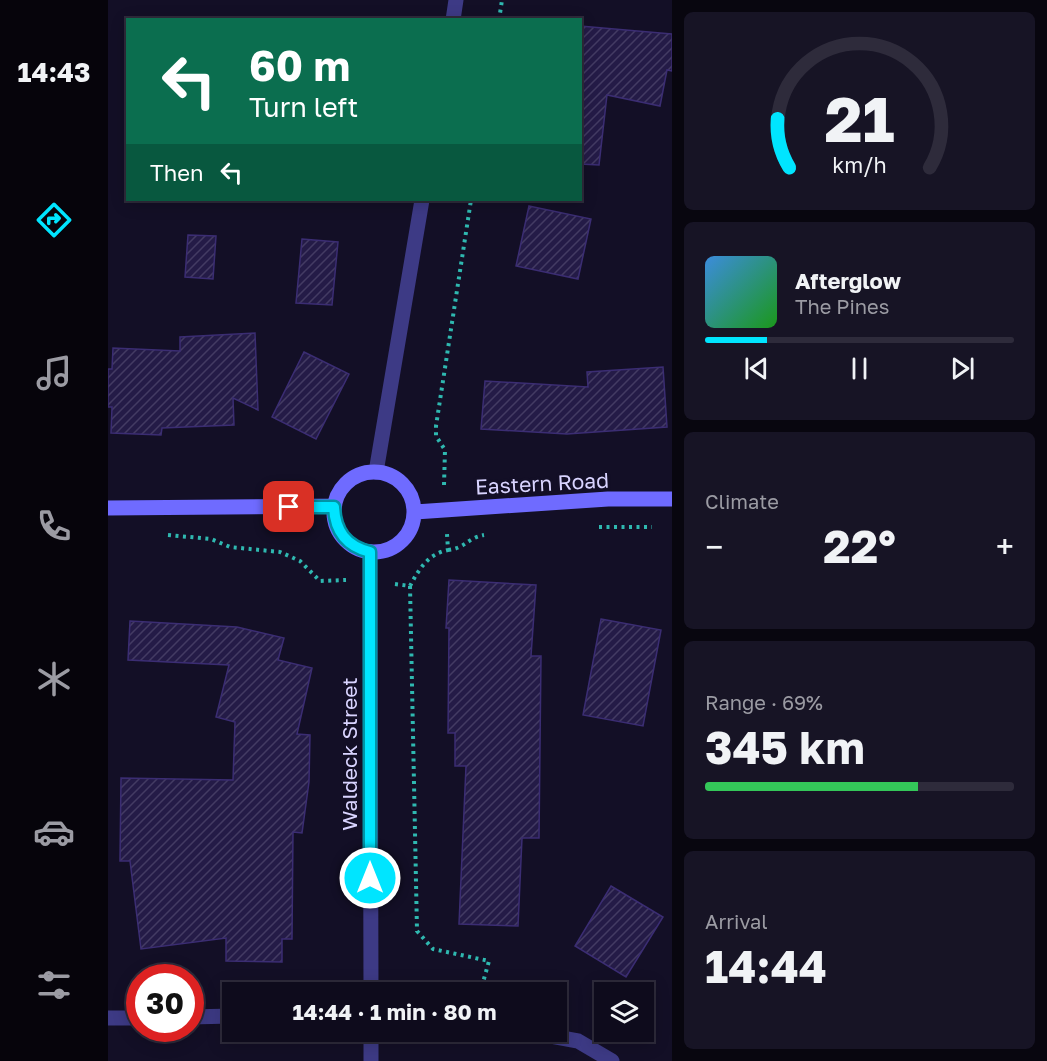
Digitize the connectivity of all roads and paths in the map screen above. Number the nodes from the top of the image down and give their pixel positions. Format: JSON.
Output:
{"nodes":[{"id":1,"x":456,"y":0,"type":"edge"},
{"id":2,"x":502,"y":0,"type":"edge"},
{"id":3,"x":453,"y":18,"type":"edge"},
{"id":4,"x":499,"y":18,"type":"edge"},
{"id":5,"x":422,"y":201,"type":"edge"},
{"id":6,"x":471,"y":201,"type":"edge"},
{"id":7,"x":376,"y":472,"type":"junction"},
{"id":8,"x":444,"y":475,"type":"dead end"},
{"id":9,"x":672,"y":499,"type":"edge"},
{"id":10,"x":334,"y":507,"type":"junction"},
{"id":11,"x":108,"y":508,"type":"edge"},
{"id":12,"x":415,"y":512,"type":"junction"},
{"id":13,"x":593,"y":527,"type":"dead end"},
{"id":14,"x":661,"y":527,"type":"dead end"},
{"id":15,"x":493,"y":533,"type":"dead end"},
{"id":16,"x":164,"y":535,"type":"dead end"},
{"id":17,"x":448,"y":540,"type":"dead end"},
{"id":18,"x":448,"y":550,"type":"junction"},
{"id":19,"x":370,"y":552,"type":"junction"},
{"id":20,"x":334,"y":580,"type":"dead end"},
{"id":21,"x":394,"y":584,"type":"dead end"},
{"id":22,"x":410,"y":586,"type":"junction"},
{"id":23,"x":371,"y":982,"type":"edge"},
{"id":24,"x":483,"y":982,"type":"edge"},
{"id":25,"x":222,"y":1016,"type":"edge"},
{"id":26,"x":204,"y":1017,"type":"edge"},
{"id":27,"x":108,"y":1018,"type":"edge"},
{"id":28,"x":126,"y":1018,"type":"edge"},
{"id":29,"x":567,"y":1039,"type":"edge"},
{"id":30,"x":371,"y":1042,"type":"edge"},
{"id":31,"x":371,"y":1061,"type":"edge"},
{"id":32,"x":612,"y":1061,"type":"edge"}],
"edges":[{"from":1,"to":3,"type":"street"},
{"from":2,"to":4,"type":"path"},
{"from":5,"to":7,"type":"street"},
{"from":6,"to":8,"type":"path"},
{"from":7,"to":10,"type":"street"},
{"from":7,"to":12,"type":"street"},
{"from":9,"to":12,"type":"street","name":"Eastern Road"},
{"from":10,"to":11,"type":"street"},
{"from":10,"to":19,"type":"street"},
{"from":12,"to":19,"type":"street"},
{"from":13,"to":14,"type":"path"},
{"from":15,"to":18,"type":"path"},
{"from":16,"to":20,"type":"path"},
{"from":17,"to":18,"type":"path"},
{"from":18,"to":22,"type":"path"},
{"from":19,"to":23,"type":"street","name":"Waldeck Street"},
{"from":21,"to":22,"type":"path"},
{"from":22,"to":24,"type":"path"},
{"from":25,"to":26,"type":"street"},
{"from":27,"to":28,"type":"street"},
{"from":29,"to":32,"type":"street"},
{"from":30,"to":31,"type":"street"}]}
